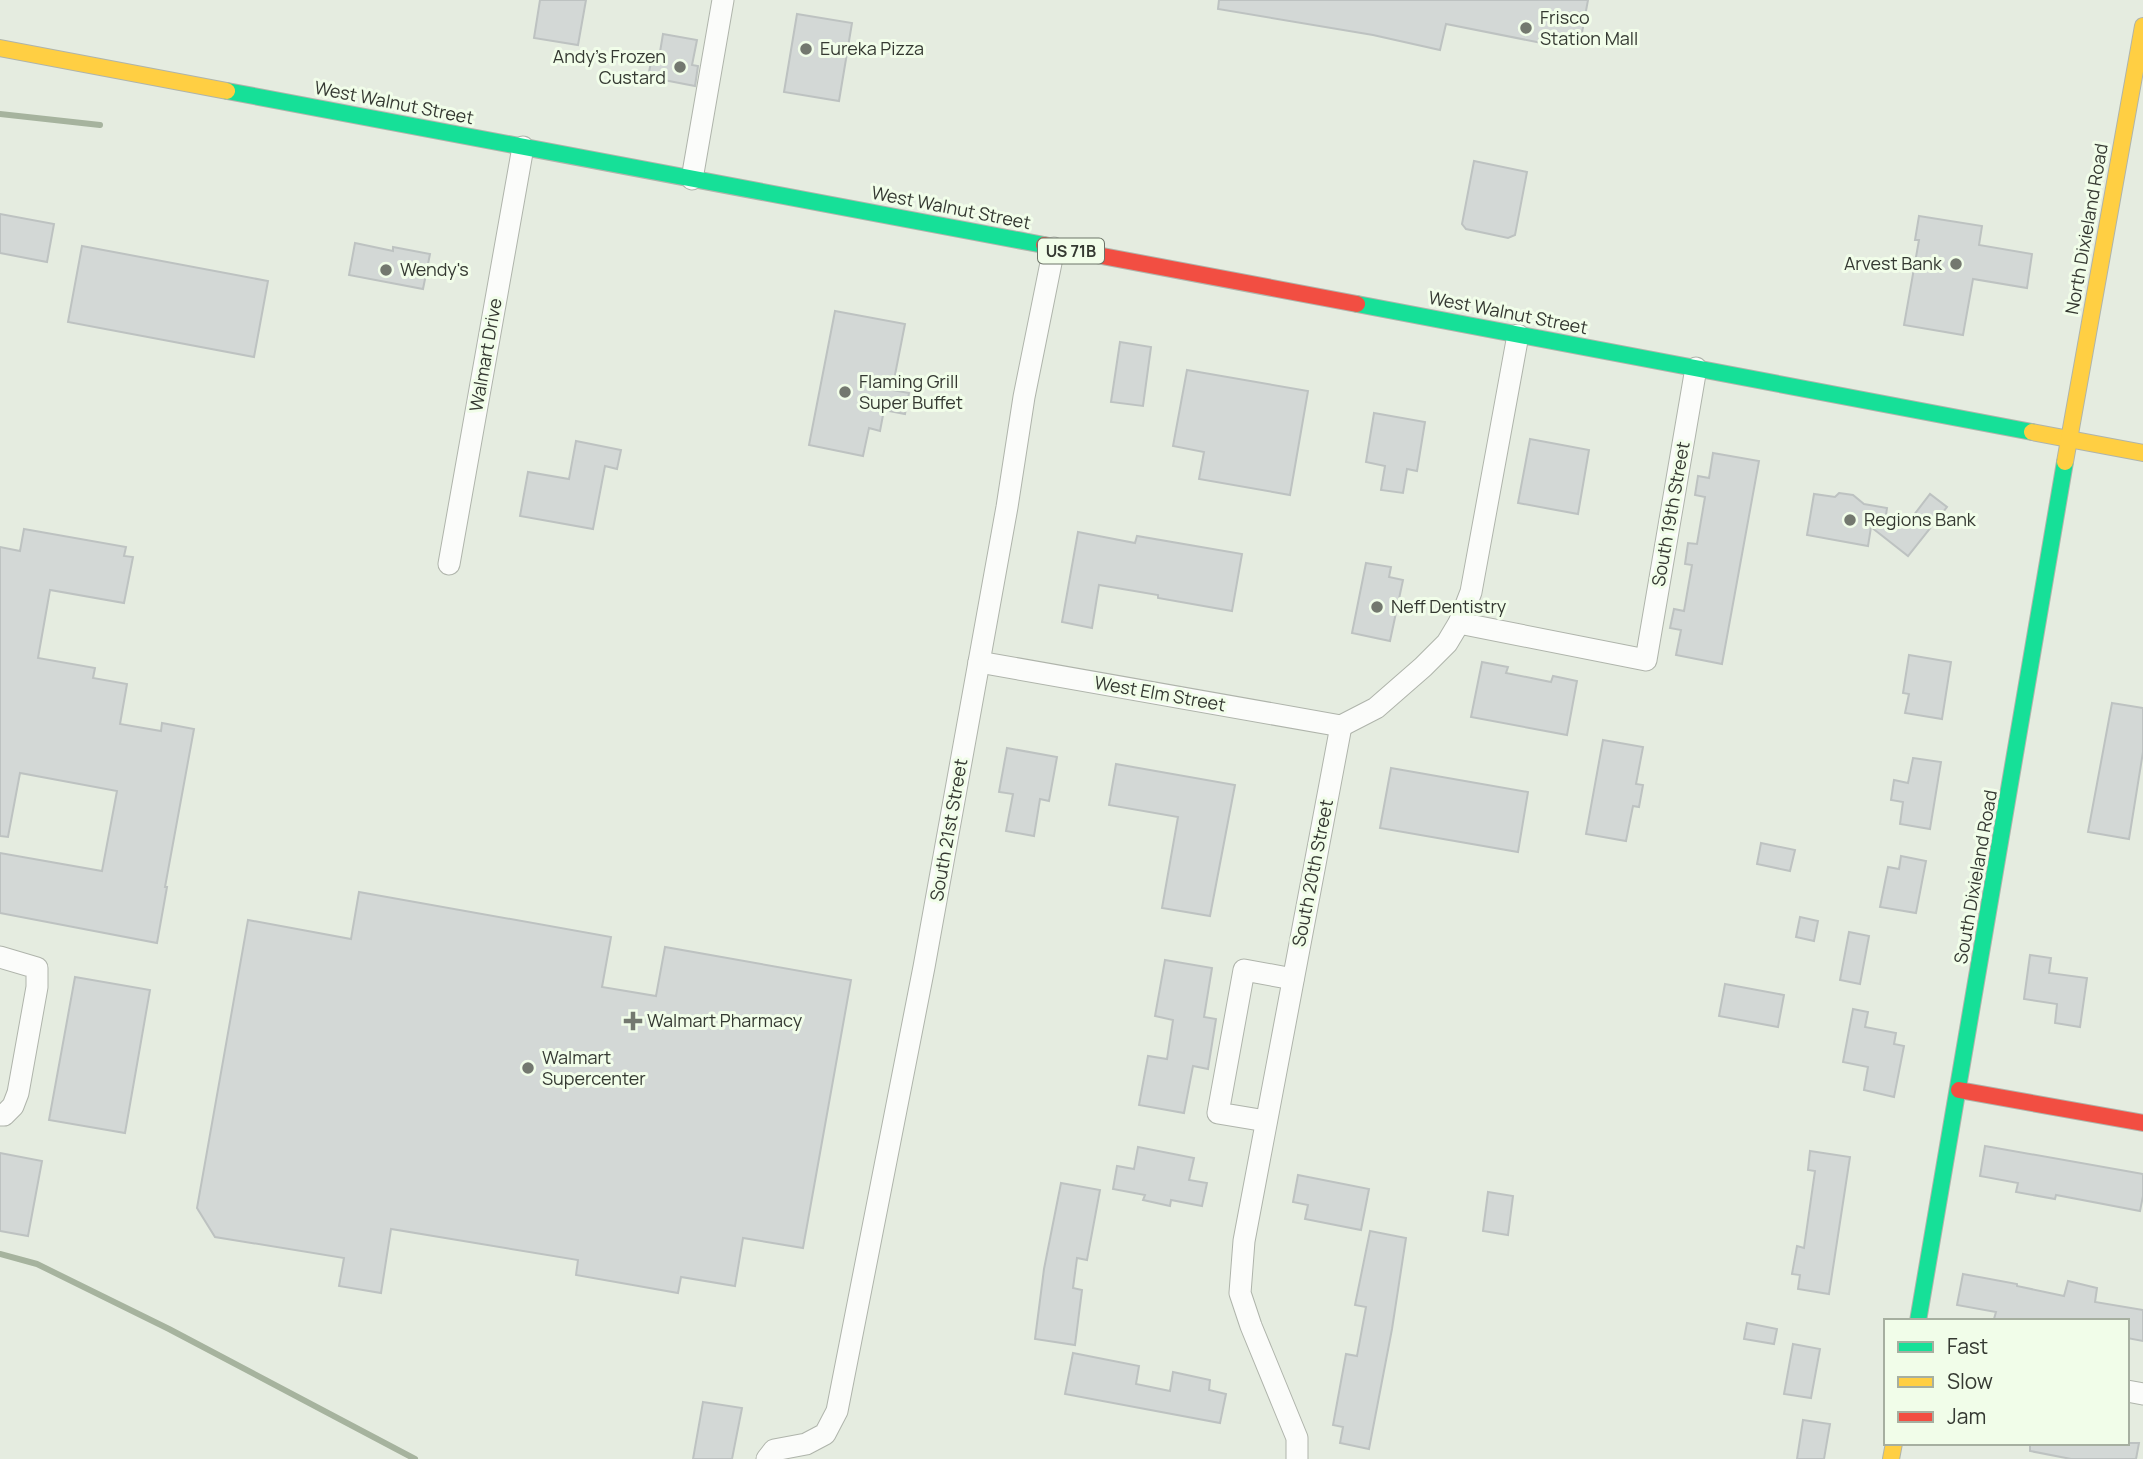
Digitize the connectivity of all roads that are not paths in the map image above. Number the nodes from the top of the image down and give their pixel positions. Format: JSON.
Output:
{"nodes":[{"id":1,"x":723,"y":0,"type":"edge"},
{"id":2,"x":2143,"y":26,"type":"edge"},
{"id":3,"x":0,"y":48,"type":"edge"},
{"id":4,"x":523,"y":147,"type":"junction"},
{"id":5,"x":692,"y":179,"type":"junction"},
{"id":6,"x":1054,"y":248,"type":"junction"},
{"id":7,"x":1518,"y":335,"type":"junction"},
{"id":8,"x":1696,"y":368,"type":"junction"},
{"id":9,"x":2069,"y":439,"type":"junction"},
{"id":10,"x":2143,"y":453,"type":"edge"},
{"id":11,"x":449,"y":564,"type":"dead end"},
{"id":12,"x":1460,"y":623,"type":"junction"},
{"id":13,"x":979,"y":662,"type":"junction"},
{"id":14,"x":1341,"y":726,"type":"junction"},
{"id":15,"x":0,"y":957,"type":"edge"},
{"id":16,"x":1293,"y":979,"type":"junction"},
{"id":17,"x":1959,"y":1090,"type":"junction"},
{"id":18,"x":0,"y":1115,"type":"edge"},
{"id":19,"x":1266,"y":1121,"type":"junction"},
{"id":20,"x":2143,"y":1123,"type":"edge"},
{"id":21,"x":1918,"y":1319,"type":"edge"},
{"id":22,"x":767,"y":1459,"type":"edge"},
{"id":23,"x":1297,"y":1459,"type":"edge"}],
"edges":[{"from":1,"to":5,"type":"street"},
{"from":2,"to":9,"type":"main road","name":"North Dixieland Road"},
{"from":3,"to":4,"type":"main road","name":"West Walnut Street","number":"US 71B"},
{"from":4,"to":5,"type":"main road","name":"West Walnut Street","number":"US 71B"},
{"from":4,"to":11,"type":"street","name":"Walmart Drive"},
{"from":5,"to":6,"type":"main road","name":"West Walnut Street","number":"US 71B"},
{"from":6,"to":7,"type":"main road","name":"West Walnut Street","number":"US 71B"},
{"from":6,"to":13,"type":"street","name":"South 21st Street"},
{"from":7,"to":8,"type":"main road","name":"West Walnut Street","number":"US 71B"},
{"from":7,"to":12,"type":"street"},
{"from":8,"to":9,"type":"main road","name":"West Walnut Street","number":"US 71B"},
{"from":8,"to":12,"type":"street","name":"South 19th Street"},
{"from":9,"to":10,"type":"main road","name":"West Walnut Street","number":"US 71B"},
{"from":9,"to":17,"type":"main road","name":"South Dixieland Road"},
{"from":12,"to":14,"type":"street"},
{"from":13,"to":14,"type":"street","name":"West Elm Street"},
{"from":13,"to":22,"type":"street","name":"South 21st Street"},
{"from":14,"to":16,"type":"street","name":"South 20th Street"},
{"from":15,"to":18,"type":"street"},
{"from":16,"to":19,"type":"street","name":"South 20th Street"},
{"from":16,"to":19,"type":"street"},
{"from":17,"to":20,"type":"main road"},
{"from":17,"to":21,"type":"main road","name":"South Dixieland Road"},
{"from":19,"to":23,"type":"street","name":"South 20th Street"}]}
